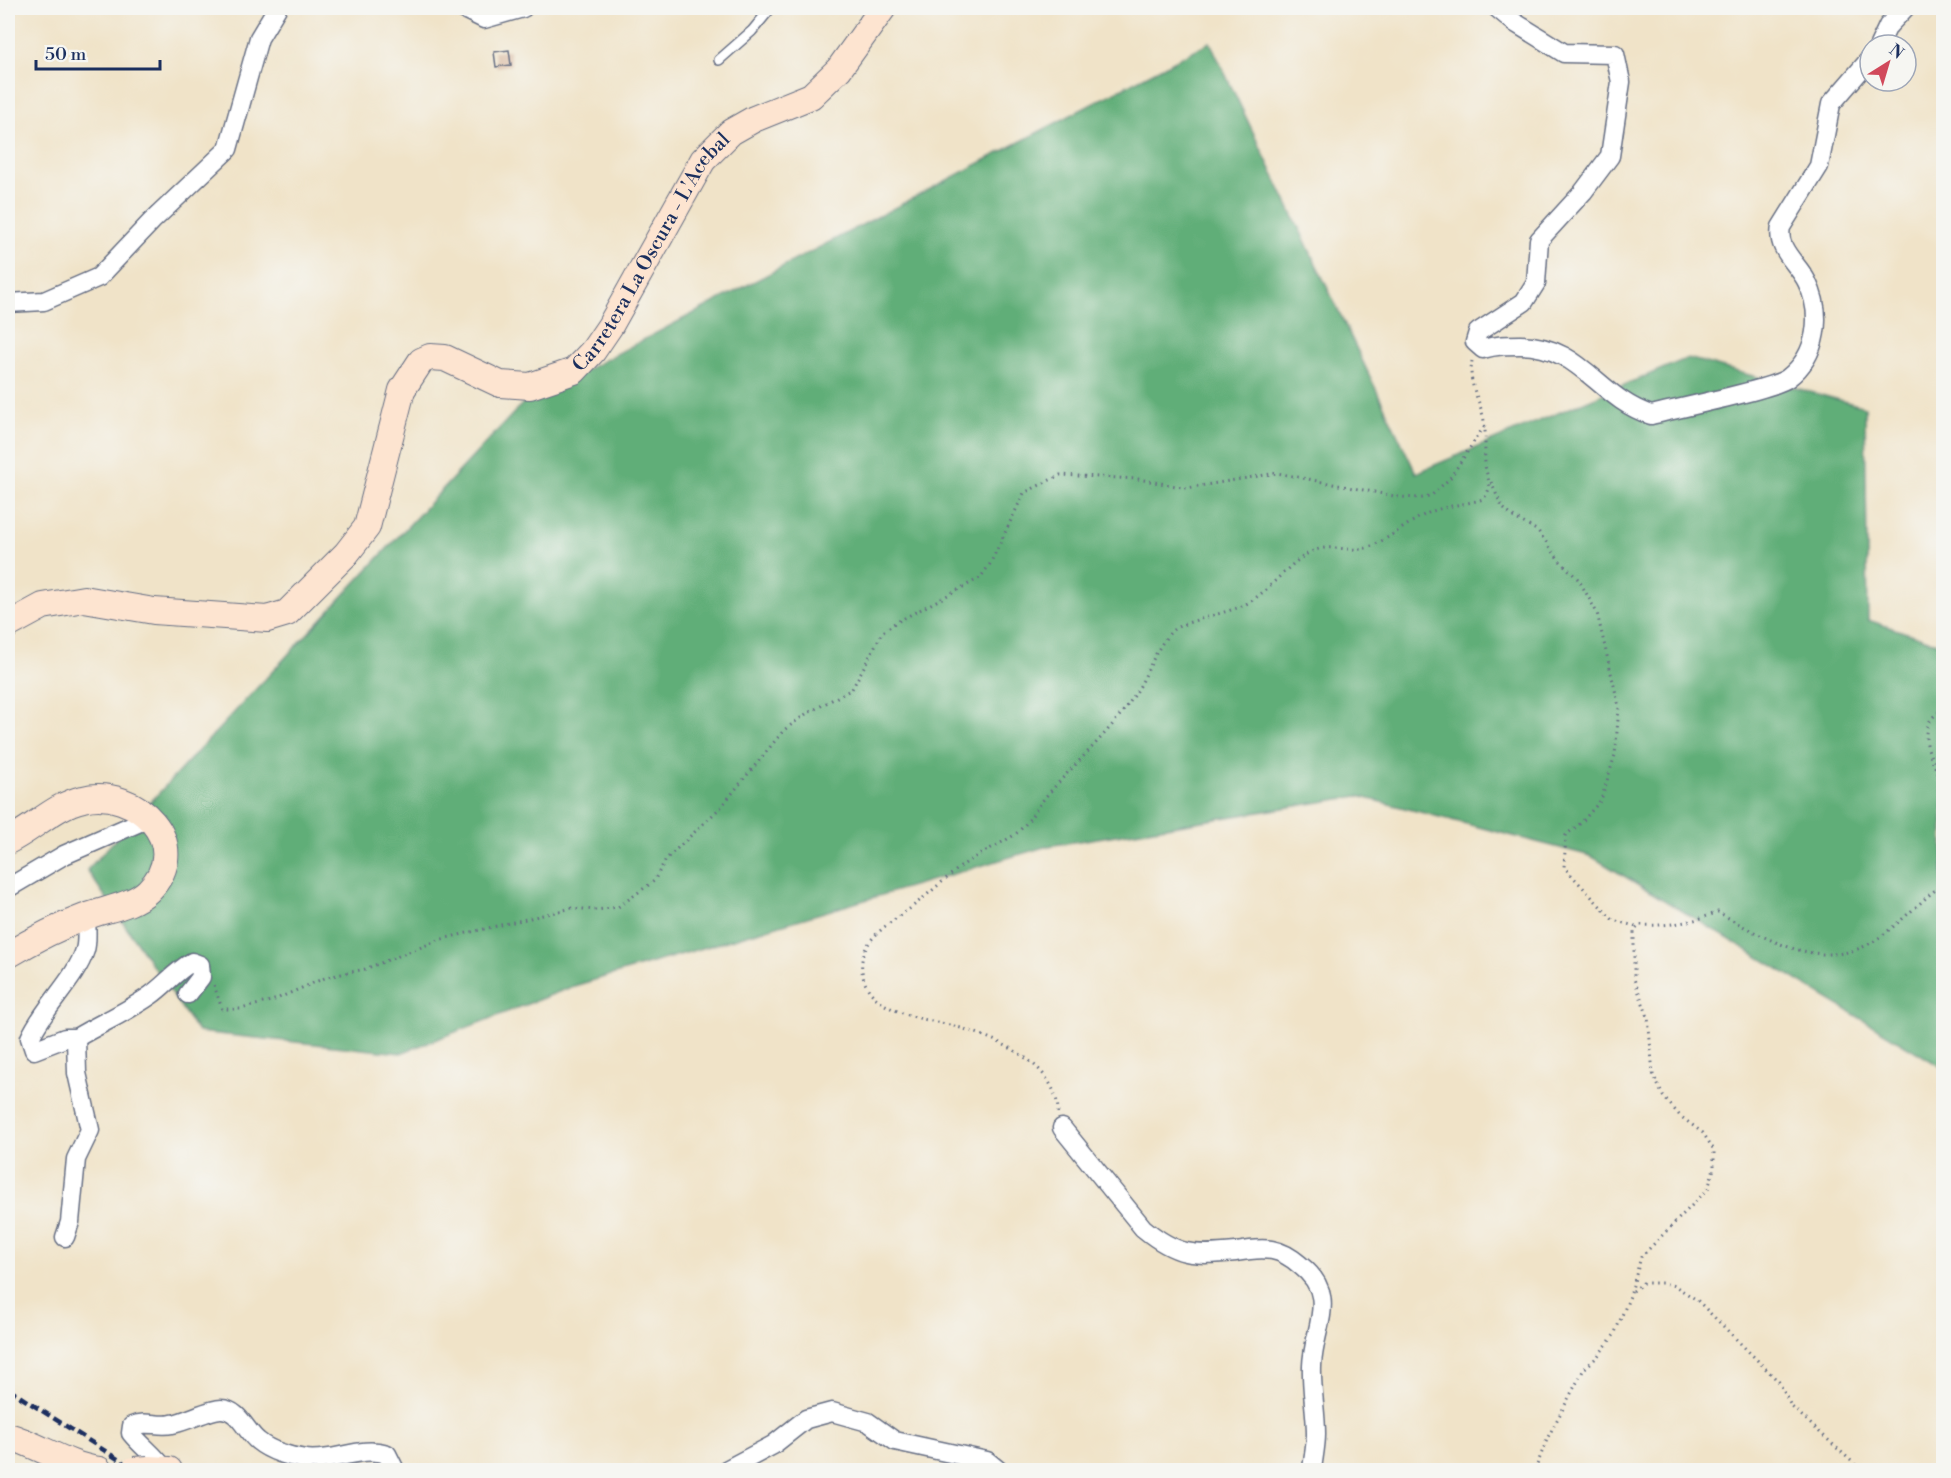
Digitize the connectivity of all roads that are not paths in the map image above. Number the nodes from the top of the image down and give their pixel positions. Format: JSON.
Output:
{"nodes":[{"id":1,"x":277,"y":8,"type":"edge"},
{"id":2,"x":462,"y":8,"type":"edge"},
{"id":3,"x":523,"y":8,"type":"edge"},
{"id":4,"x":771,"y":8,"type":"edge"},
{"id":5,"x":883,"y":8,"type":"edge"},
{"id":6,"x":1497,"y":8,"type":"edge"},
{"id":7,"x":1905,"y":8,"type":"edge"},
{"id":8,"x":1885,"y":33,"type":"edge"},
{"id":9,"x":719,"y":60,"type":"dead end"},
{"id":10,"x":1858,"y":73,"type":"edge"},
{"id":11,"x":8,"y":303,"type":"edge"},
{"id":12,"x":8,"y":625,"type":"edge"},
{"id":13,"x":149,"y":818,"type":"junction"},
{"id":14,"x":8,"y":841,"type":"edge"},
{"id":15,"x":8,"y":888,"type":"edge"},
{"id":16,"x":86,"y":916,"type":"junction"},
{"id":17,"x":8,"y":955,"type":"edge"},
{"id":18,"x":188,"y":994,"type":"dead end"},
{"id":19,"x":76,"y":1038,"type":"junction"},
{"id":20,"x":1062,"y":1128,"type":"road end"},
{"id":21,"x":66,"y":1237,"type":"dead end"},
{"id":22,"x":8,"y":1436,"type":"edge"},
{"id":23,"x":99,"y":1470,"type":"edge"},
{"id":24,"x":154,"y":1470,"type":"edge"},
{"id":25,"x":395,"y":1470,"type":"edge"},
{"id":26,"x":726,"y":1470,"type":"edge"},
{"id":27,"x":998,"y":1470,"type":"edge"},
{"id":28,"x":1312,"y":1470,"type":"edge"}],
"edges":[{"from":1,"to":11,"type":"street"},
{"from":2,"to":3,"type":"street"},
{"from":4,"to":9,"type":"lane"},
{"from":5,"to":12,"type":"street","name":"Carretera La Oscura - L'Acebal"},
{"from":6,"to":10,"type":"street"},
{"from":7,"to":8,"type":"street"},
{"from":13,"to":14,"type":"street"},
{"from":13,"to":15,"type":"street"},
{"from":13,"to":16,"type":"street"},
{"from":16,"to":17,"type":"street"},
{"from":16,"to":19,"type":"street"},
{"from":18,"to":19,"type":"street"},
{"from":19,"to":21,"type":"street"},
{"from":20,"to":28,"type":"street"},
{"from":22,"to":23,"type":"street"},
{"from":24,"to":25,"type":"street"},
{"from":26,"to":27,"type":"street"}]}
